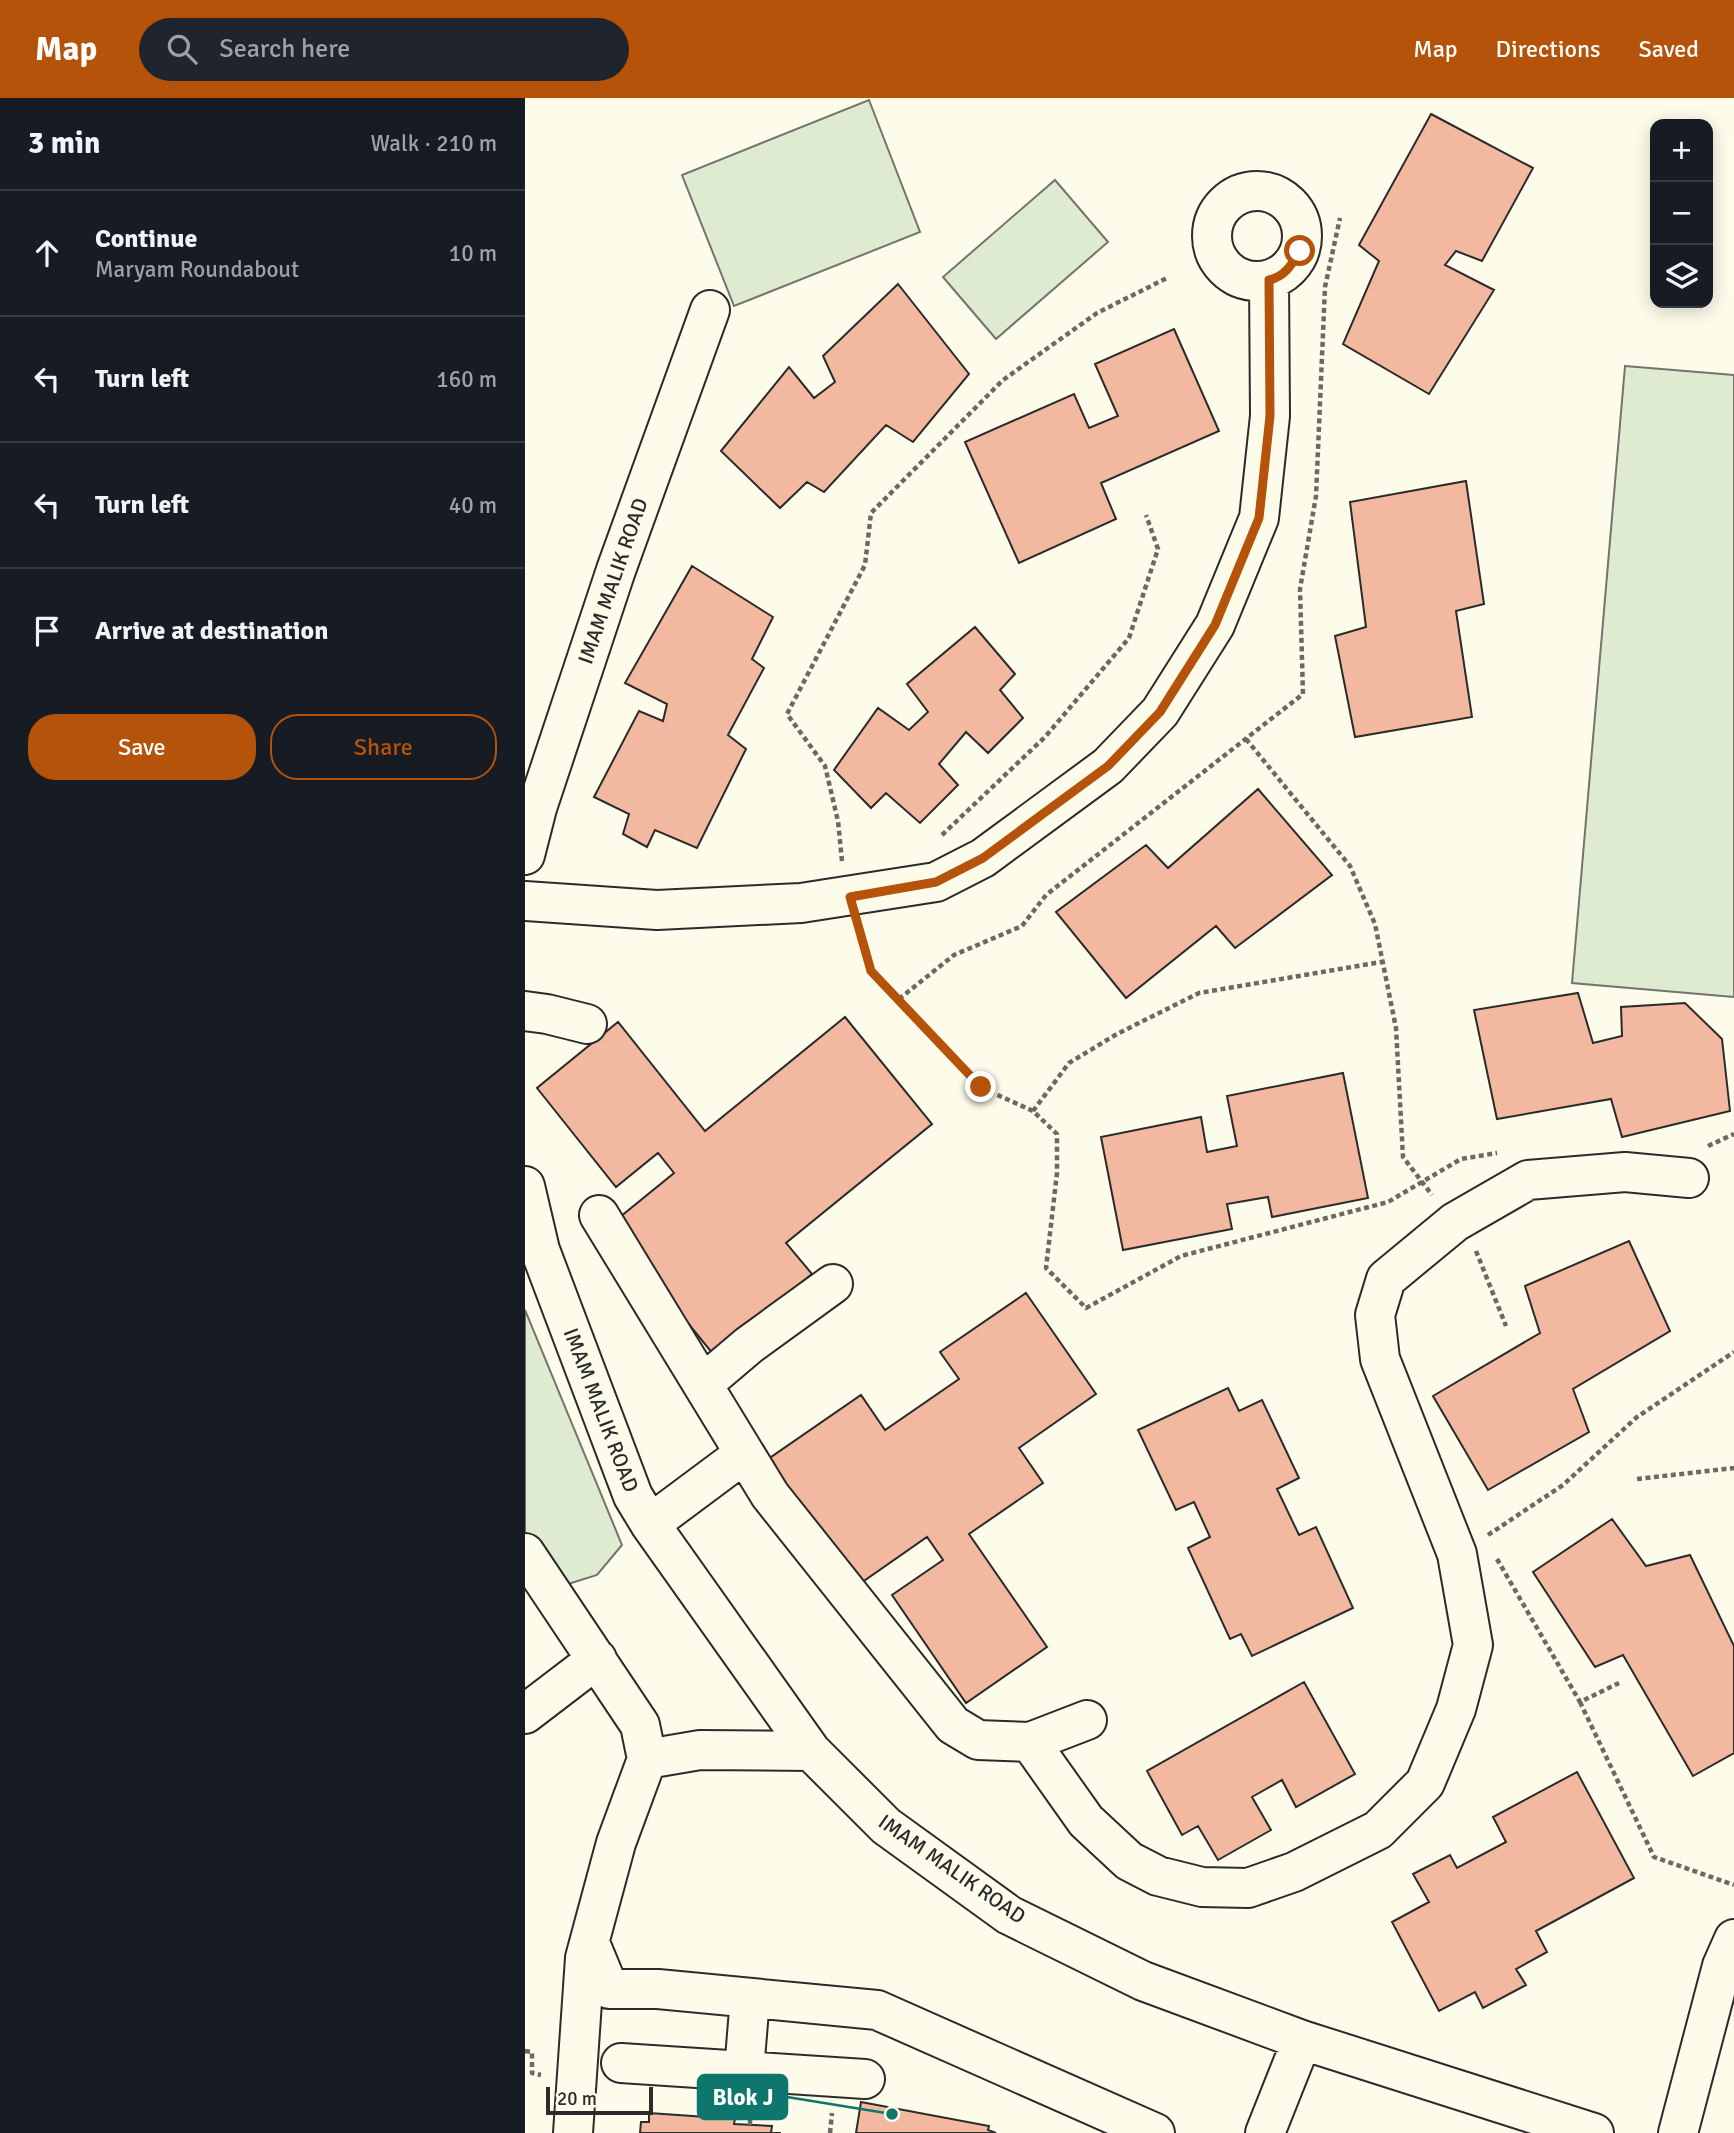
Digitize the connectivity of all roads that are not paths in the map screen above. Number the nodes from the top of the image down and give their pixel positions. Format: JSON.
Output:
{"nodes":[{"id":1,"x":1269,"y":280,"type":"dead end"},
{"id":2,"x":710,"y":310,"type":"dead end"},
{"id":3,"x":525,"y":855,"type":"edge"},
{"id":4,"x":525,"y":901,"type":"edge"},
{"id":5,"x":525,"y":1012,"type":"edge"},
{"id":6,"x":587,"y":1024,"type":"dead end"},
{"id":7,"x":1693,"y":1164,"type":"road end"},
{"id":8,"x":525,"y":1186,"type":"edge"},
{"id":9,"x":599,"y":1215,"type":"dead end"},
{"id":10,"x":833,"y":1284,"type":"dead end"},
{"id":11,"x":703,"y":1384,"type":"junction"},
{"id":12,"x":744,"y":1454,"type":"junction"},
{"id":13,"x":650,"y":1524,"type":"junction"},
{"id":14,"x":525,"y":1553,"type":"edge"},
{"id":15,"x":597,"y":1658,"type":"junction"},
{"id":16,"x":525,"y":1714,"type":"edge"},
{"id":17,"x":1087,"y":1720,"type":"dead end"},
{"id":18,"x":1030,"y":1742,"type":"junction"},
{"id":19,"x":811,"y":1752,"type":"junction"},
{"id":20,"x":647,"y":1759,"type":"junction"},
{"id":21,"x":1734,"y":1938,"type":"edge"},
{"id":22,"x":589,"y":1941,"type":"junction"},
{"id":23,"x":750,"y":1998,"type":"junction"},
{"id":24,"x":1302,"y":2040,"type":"junction"},
{"id":25,"x":621,"y":2063,"type":"dead end"},
{"id":26,"x":865,"y":2079,"type":"dead end"},
{"id":27,"x":747,"y":2089,"type":"junction"},
{"id":28,"x":573,"y":2133,"type":"edge"},
{"id":29,"x":1155,"y":2133,"type":"edge"},
{"id":30,"x":1265,"y":2133,"type":"edge"},
{"id":31,"x":1594,"y":2133,"type":"edge"},
{"id":32,"x":1678,"y":2133,"type":"edge"}],
"edges":[{"from":1,"to":4,"type":"lane"},
{"from":2,"to":3,"type":"lane","name":"IMAM MALIK ROAD"},
{"from":5,"to":6,"type":"lane"},
{"from":7,"to":18,"type":"lane"},
{"from":8,"to":13,"type":"lane","name":"IMAM MALIK ROAD"},
{"from":9,"to":11,"type":"lane"},
{"from":10,"to":11,"type":"lane"},
{"from":11,"to":12,"type":"lane"},
{"from":12,"to":13,"type":"lane"},
{"from":12,"to":18,"type":"lane"},
{"from":13,"to":19,"type":"lane","name":"IMAM MALIK ROAD"},
{"from":14,"to":15,"type":"lane"},
{"from":15,"to":16,"type":"lane"},
{"from":15,"to":20,"type":"lane"},
{"from":17,"to":18,"type":"lane"},
{"from":19,"to":20,"type":"lane"},
{"from":19,"to":24,"type":"lane","name":"IMAM MALIK ROAD"},
{"from":20,"to":22,"type":"lane"},
{"from":21,"to":32,"type":"lane"},
{"from":22,"to":23,"type":"lane"},
{"from":22,"to":28,"type":"lane"},
{"from":23,"to":27,"type":"lane"},
{"from":23,"to":29,"type":"lane"},
{"from":24,"to":30,"type":"lane"},
{"from":24,"to":31,"type":"lane","name":"IMAM MALIK ROAD"},
{"from":25,"to":27,"type":"lane"},
{"from":26,"to":27,"type":"lane"}]}
